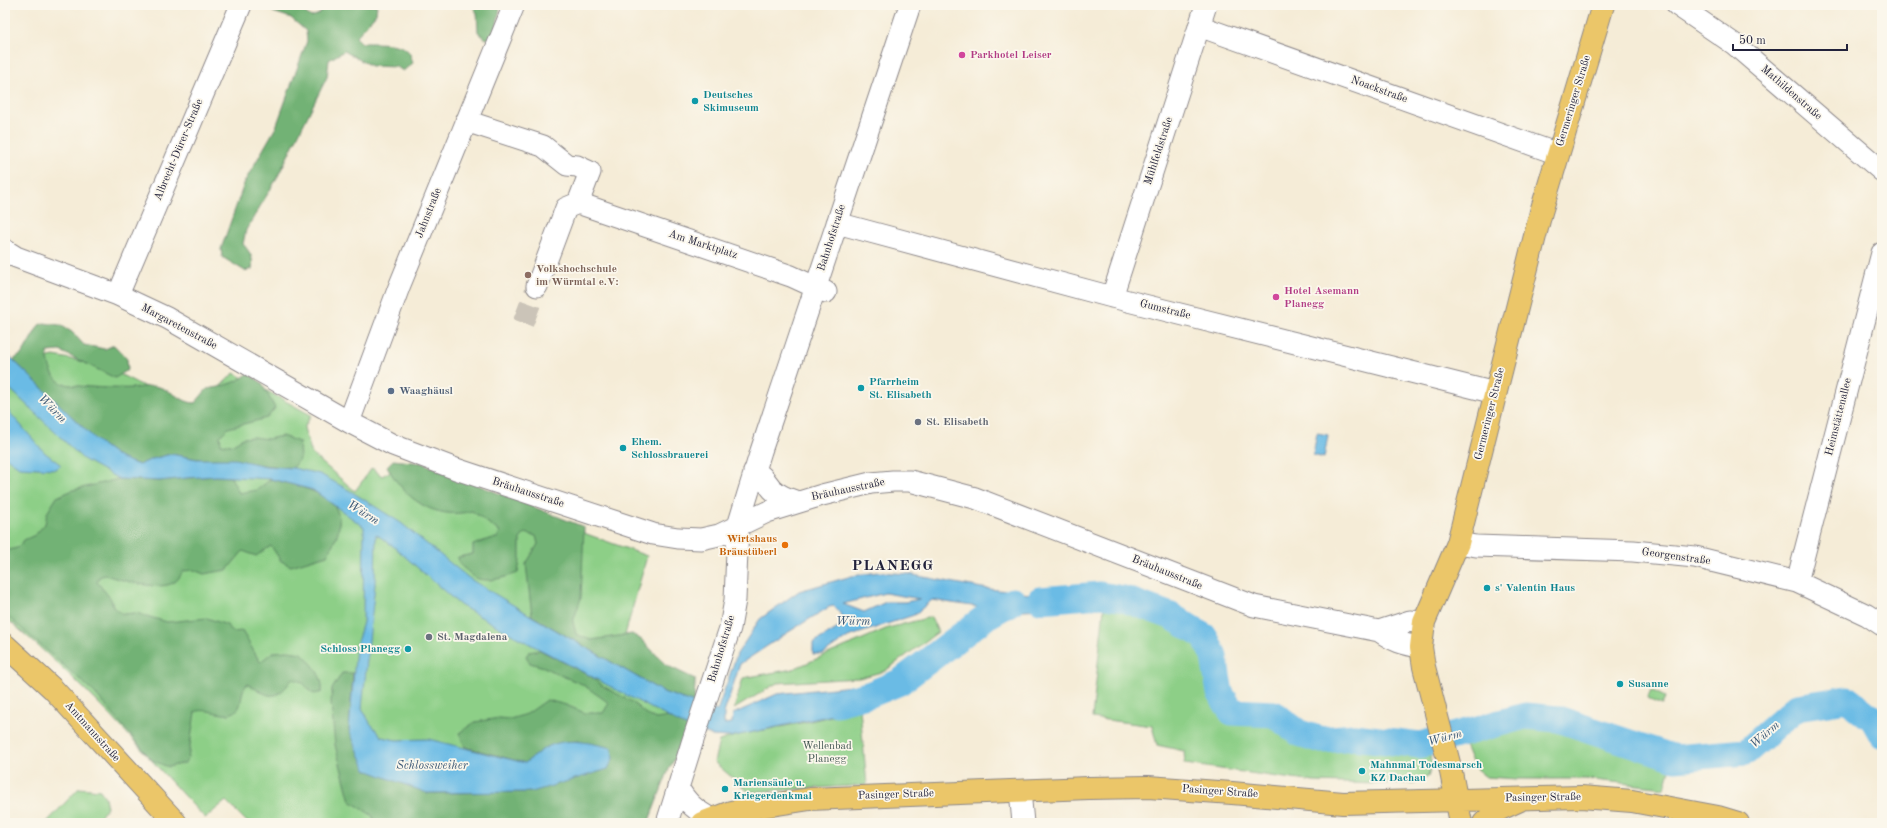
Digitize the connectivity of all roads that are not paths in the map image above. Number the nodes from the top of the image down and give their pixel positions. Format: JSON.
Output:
{"nodes":[{"id":1,"x":241,"y":5,"type":"edge"},
{"id":2,"x":514,"y":5,"type":"edge"},
{"id":3,"x":910,"y":5,"type":"edge"},
{"id":4,"x":1206,"y":5,"type":"edge"},
{"id":5,"x":1603,"y":5,"type":"edge"},
{"id":6,"x":1677,"y":5,"type":"edge"},
{"id":7,"x":1199,"y":26,"type":"junction"},
{"id":8,"x":466,"y":121,"type":"junction"},
{"id":9,"x":1558,"y":154,"type":"junction"},
{"id":10,"x":1882,"y":172,"type":"edge"},
{"id":11,"x":578,"y":202,"type":"junction"},
{"id":12,"x":837,"y":223,"type":"junction"},
{"id":13,"x":5,"y":250,"type":"edge"},
{"id":14,"x":1882,"y":252,"type":"edge"},
{"id":15,"x":537,"y":286,"type":"tunnel mouth"},
{"id":16,"x":821,"y":290,"type":"junction"},
{"id":17,"x":118,"y":295,"type":"junction"},
{"id":18,"x":1112,"y":297,"type":"junction"},
{"id":19,"x":1495,"y":393,"type":"junction"},
{"id":20,"x":347,"y":421,"type":"junction"},
{"id":21,"x":754,"y":471,"type":"junction"},
{"id":22,"x":798,"y":502,"type":"junction"},
{"id":23,"x":738,"y":526,"type":"junction"},
{"id":24,"x":1458,"y":543,"type":"junction"},
{"id":25,"x":1797,"y":582,"type":"junction"},
{"id":26,"x":1424,"y":622,"type":"junction"},
{"id":27,"x":1882,"y":625,"type":"edge"},
{"id":28,"x":1379,"y":631,"type":"junction"},
{"id":29,"x":5,"y":645,"type":"edge"},
{"id":30,"x":1421,"y":647,"type":"junction"},
{"id":31,"x":678,"y":787,"type":"junction"},
{"id":32,"x":1020,"y":791,"type":"junction"},
{"id":33,"x":1523,"y":798,"type":"junction"},
{"id":34,"x":1456,"y":800,"type":"junction"},
{"id":35,"x":707,"y":821,"type":"edge"},
{"id":36,"x":176,"y":823,"type":"edge"},
{"id":37,"x":667,"y":823,"type":"edge"},
{"id":38,"x":1023,"y":823,"type":"edge"},
{"id":39,"x":1461,"y":823,"type":"edge"},
{"id":40,"x":1484,"y":823,"type":"edge"},
{"id":41,"x":1738,"y":823,"type":"edge"}],
"edges":[{"from":1,"to":17,"type":"street","name":"Albrecht-Dürer-Straße"},
{"from":2,"to":8,"type":"street","name":"Jahnstraße"},
{"from":3,"to":12,"type":"street","name":"Bahnhofstraße"},
{"from":4,"to":7,"type":"street","name":"Mühlfeldstraße"},
{"from":5,"to":9,"type":"main road","name":"Germeringer Straße"},
{"from":6,"to":10,"type":"street","name":"Mathildenstraße"},
{"from":7,"to":9,"type":"street","name":"Noackstraße"},
{"from":7,"to":18,"type":"street","name":"Mühlfeldstraße"},
{"from":8,"to":11,"type":"street"},
{"from":8,"to":20,"type":"street","name":"Jahnstraße"},
{"from":9,"to":19,"type":"main road","name":"Germeringer Straße"},
{"from":11,"to":15,"type":"street"},
{"from":11,"to":16,"type":"street","name":"Am Marktplatz"},
{"from":12,"to":16,"type":"street","name":"Bahnhofstraße"},
{"from":12,"to":18,"type":"street","name":"Gumstraße"},
{"from":13,"to":17,"type":"street","name":"Margaretenstraße"},
{"from":14,"to":25,"type":"street","name":"Heimstättenallee"},
{"from":16,"to":21,"type":"street","name":"Bahnhofstraße"},
{"from":17,"to":20,"type":"street","name":"Margaretenstraße"},
{"from":18,"to":19,"type":"street","name":"Gumstraße"},
{"from":19,"to":24,"type":"main road","name":"Germeringer Straße"},
{"from":20,"to":23,"type":"street","name":"Bräuhausstraße"},
{"from":21,"to":22,"type":"street"},
{"from":21,"to":23,"type":"street","name":"Bahnhofstraße"},
{"from":22,"to":23,"type":"street","name":"Bräuhausstraße"},
{"from":22,"to":28,"type":"street","name":"Bräuhausstraße"},
{"from":23,"to":31,"type":"street","name":"Bahnhofstraße"},
{"from":24,"to":25,"type":"street","name":"Georgenstraße"},
{"from":24,"to":26,"type":"main road","name":"Germeringer Straße"},
{"from":25,"to":27,"type":"street","name":"Georgenstraße"},
{"from":26,"to":28,"type":"street","name":"Bräuhausstraße"},
{"from":26,"to":30,"type":"main road","name":"Germeringer Straße"},
{"from":28,"to":30,"type":"street","name":"Bräuhausstraße"},
{"from":29,"to":36,"type":"main road","name":"Amtmannstraße"},
{"from":30,"to":34,"type":"main road","name":"Germeringer Straße"},
{"from":31,"to":35,"type":"street"},
{"from":31,"to":37,"type":"street","name":"Bahnhofstraße"},
{"from":32,"to":34,"type":"main road","name":"Pasinger Straße"},
{"from":32,"to":35,"type":"main road","name":"Pasinger Straße"},
{"from":32,"to":38,"type":"street"},
{"from":33,"to":34,"type":"main road","name":"Pasinger Straße"},
{"from":33,"to":40,"type":"main road"},
{"from":33,"to":41,"type":"main road","name":"Pasinger Straße"},
{"from":34,"to":39,"type":"main road","name":"Germeringer Straße"}]}
